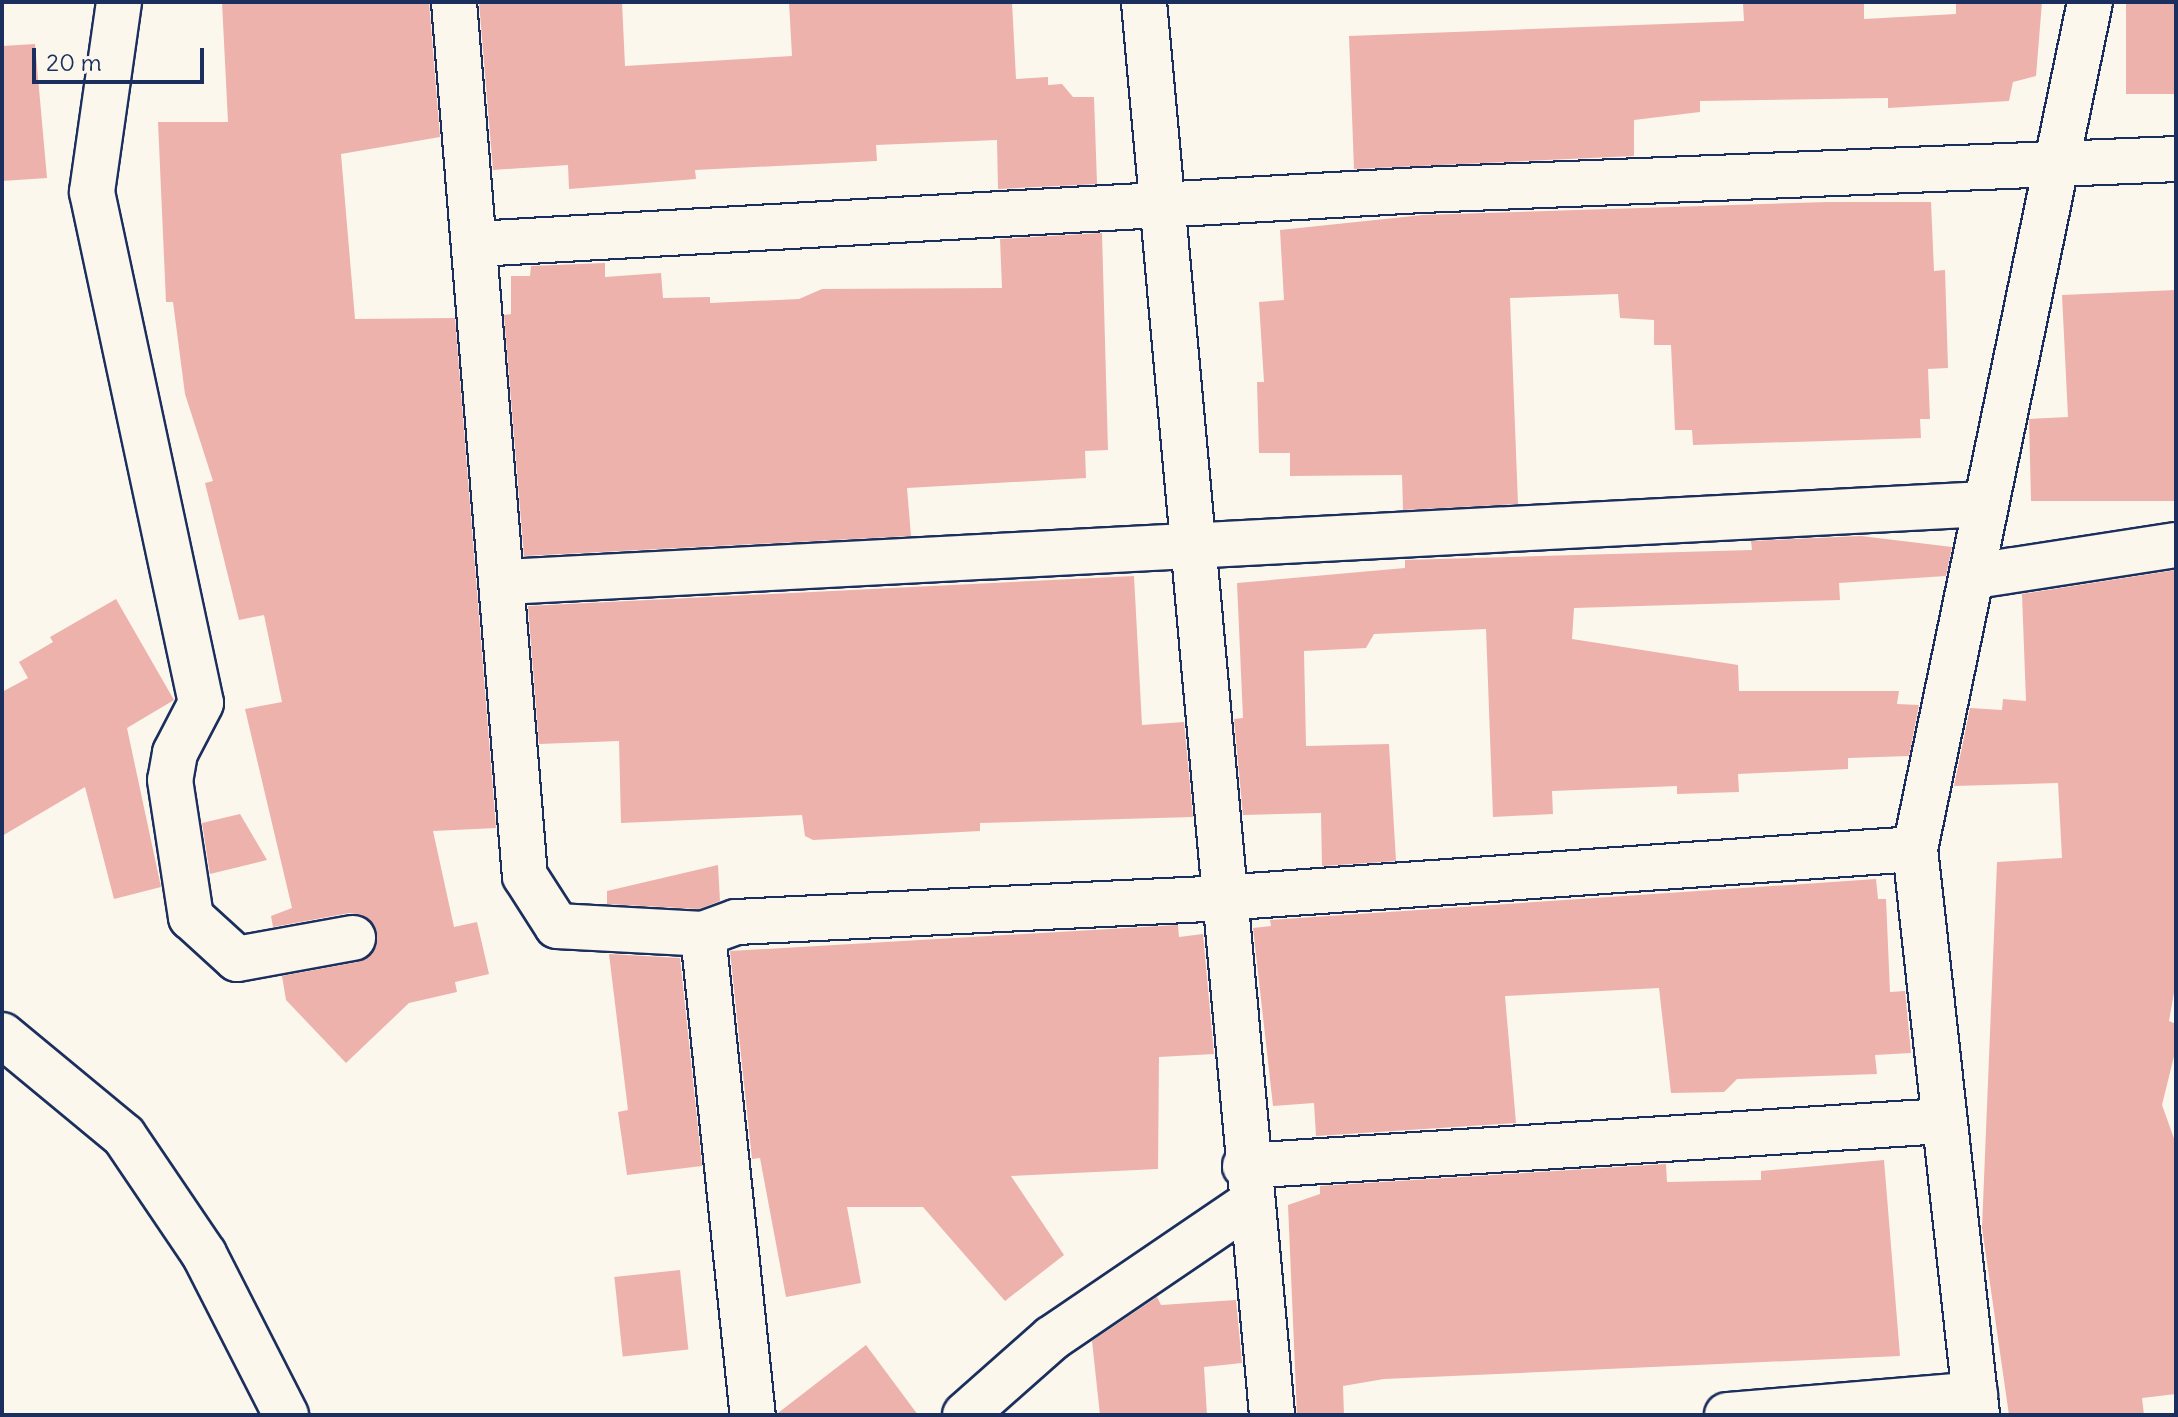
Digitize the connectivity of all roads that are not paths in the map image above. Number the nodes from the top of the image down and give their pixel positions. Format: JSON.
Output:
{"nodes":[{"id":1,"x":119,"y":2,"type":"edge"},
{"id":2,"x":454,"y":2,"type":"edge"},
{"id":3,"x":1144,"y":2,"type":"edge"},
{"id":4,"x":2090,"y":2,"type":"edge"},
{"id":5,"x":2176,"y":159,"type":"edge"},
{"id":6,"x":2059,"y":164,"type":"junction"},
{"id":7,"x":1160,"y":207,"type":"junction"},
{"id":8,"x":476,"y":244,"type":"junction"},
{"id":9,"x":1985,"y":504,"type":"junction"},
{"id":10,"x":2176,"y":545,"type":"edge"},
{"id":11,"x":1196,"y":547,"type":"junction"},
{"id":12,"x":1975,"y":576,"type":"junction"},
{"id":13,"x":505,"y":582,"type":"junction"},
{"id":14,"x":1915,"y":849,"type":"junction"},
{"id":15,"x":1221,"y":898,"type":"junction"},
{"id":16,"x":703,"y":934,"type":"junction"},
{"id":17,"x":353,"y":938,"type":"dead end"},
{"id":18,"x":2,"y":1035,"type":"edge"},
{"id":19,"x":1942,"y":1121,"type":"junction"},
{"id":20,"x":1246,"y":1185,"type":"junction"},
{"id":21,"x":1976,"y":1404,"type":"edge"},
{"id":22,"x":286,"y":1415,"type":"edge"},
{"id":23,"x":753,"y":1415,"type":"edge"},
{"id":24,"x":965,"y":1415,"type":"edge"},
{"id":25,"x":1272,"y":1415,"type":"edge"},
{"id":26,"x":1727,"y":1415,"type":"edge"}],
"edges":[{"from":1,"to":17,"type":"street"},
{"from":2,"to":8,"type":"street"},
{"from":3,"to":7,"type":"street"},
{"from":4,"to":6,"type":"street"},
{"from":5,"to":6,"type":"street"},
{"from":6,"to":7,"type":"street"},
{"from":6,"to":9,"type":"street"},
{"from":7,"to":8,"type":"street"},
{"from":7,"to":11,"type":"street"},
{"from":8,"to":13,"type":"street"},
{"from":9,"to":11,"type":"street"},
{"from":9,"to":12,"type":"street"},
{"from":10,"to":12,"type":"street"},
{"from":11,"to":13,"type":"street"},
{"from":11,"to":15,"type":"street"},
{"from":12,"to":14,"type":"street"},
{"from":13,"to":16,"type":"street"},
{"from":14,"to":15,"type":"street"},
{"from":14,"to":19,"type":"street"},
{"from":15,"to":16,"type":"street"},
{"from":15,"to":20,"type":"street"},
{"from":16,"to":23,"type":"street"},
{"from":18,"to":22,"type":"street"},
{"from":19,"to":20,"type":"street"},
{"from":19,"to":21,"type":"street"},
{"from":20,"to":24,"type":"street"},
{"from":20,"to":25,"type":"street"},
{"from":21,"to":26,"type":"street"}]}
